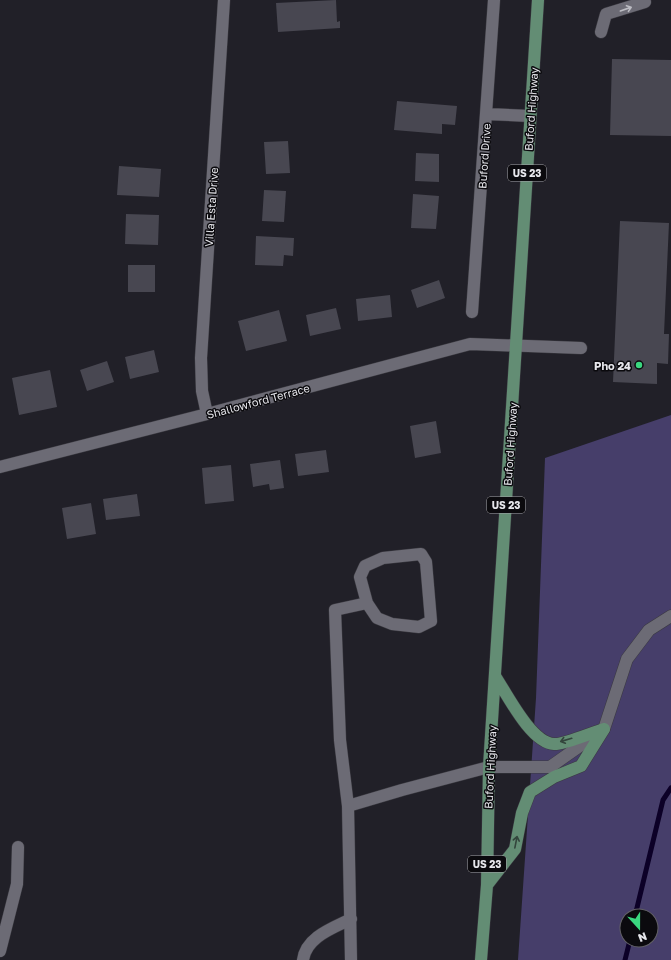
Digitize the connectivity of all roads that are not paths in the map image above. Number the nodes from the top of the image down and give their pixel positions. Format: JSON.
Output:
{"nodes":[{"id":1,"x":224,"y":0,"type":"edge"},
{"id":2,"x":494,"y":0,"type":"edge"},
{"id":3,"x":538,"y":0,"type":"edge"},
{"id":4,"x":645,"y":2,"type":"dead end"},
{"id":5,"x":601,"y":32,"type":"dead end"},
{"id":6,"x":486,"y":114,"type":"junction"},
{"id":7,"x":530,"y":116,"type":"junction"},
{"id":8,"x":472,"y":312,"type":"dead end"},
{"id":9,"x":517,"y":346,"type":"junction"},
{"id":10,"x":581,"y":348,"type":"dead end"},
{"id":11,"x":207,"y":414,"type":"junction"},
{"id":12,"x":0,"y":467,"type":"edge"},
{"id":13,"x":366,"y":603,"type":"junction"},
{"id":14,"x":671,"y":616,"type":"edge"},
{"id":15,"x":495,"y":676,"type":"junction"},
{"id":16,"x":604,"y":729,"type":"junction"},
{"id":17,"x":489,"y":767,"type":"junction"},
{"id":18,"x":348,"y":806,"type":"junction"},
{"id":19,"x":18,"y":847,"type":"dead end"},
{"id":20,"x":486,"y":885,"type":"junction"},
{"id":21,"x":351,"y":918,"type":"junction"},
{"id":22,"x":0,"y":951,"type":"edge"},
{"id":23,"x":303,"y":960,"type":"edge"},
{"id":24,"x":351,"y":960,"type":"edge"},
{"id":25,"x":481,"y":960,"type":"edge"}],
"edges":[{"from":1,"to":11,"type":"street","name":"Villa Esta Drive"},
{"from":2,"to":6,"type":"street","name":"Buford Drive"},
{"from":3,"to":7,"type":"main road","name":"Buford Highway","number":"US 23"},
{"from":5,"to":4,"type":"street","one_way":true},
{"from":6,"to":7,"type":"street"},
{"from":6,"to":8,"type":"street","name":"Buford Drive"},
{"from":7,"to":9,"type":"main road","name":"Buford Highway","number":"US 23"},
{"from":9,"to":10,"type":"street","name":"Shallowford Terrace"},
{"from":9,"to":11,"type":"street","name":"Shallowford Terrace"},
{"from":9,"to":15,"type":"main road","name":"Buford Highway","number":"US 23"},
{"from":11,"to":12,"type":"street","name":"Shallowford Terrace"},
{"from":13,"to":13,"type":"street"},
{"from":13,"to":18,"type":"street"},
{"from":14,"to":16,"type":"street"},
{"from":16,"to":15,"type":"main road","one_way":true},
{"from":15,"to":17,"type":"main road","name":"Buford Highway","number":"US 23"},
{"from":16,"to":17,"type":"street"},
{"from":20,"to":16,"type":"main road","one_way":true},
{"from":17,"to":18,"type":"street"},
{"from":17,"to":20,"type":"main road","name":"Buford Highway","number":"US 23"},
{"from":18,"to":21,"type":"street"},
{"from":19,"to":22,"type":"street"},
{"from":20,"to":25,"type":"main road","name":"Buford Highway","number":"US 23"},
{"from":21,"to":23,"type":"street"},
{"from":21,"to":24,"type":"street"}]}
